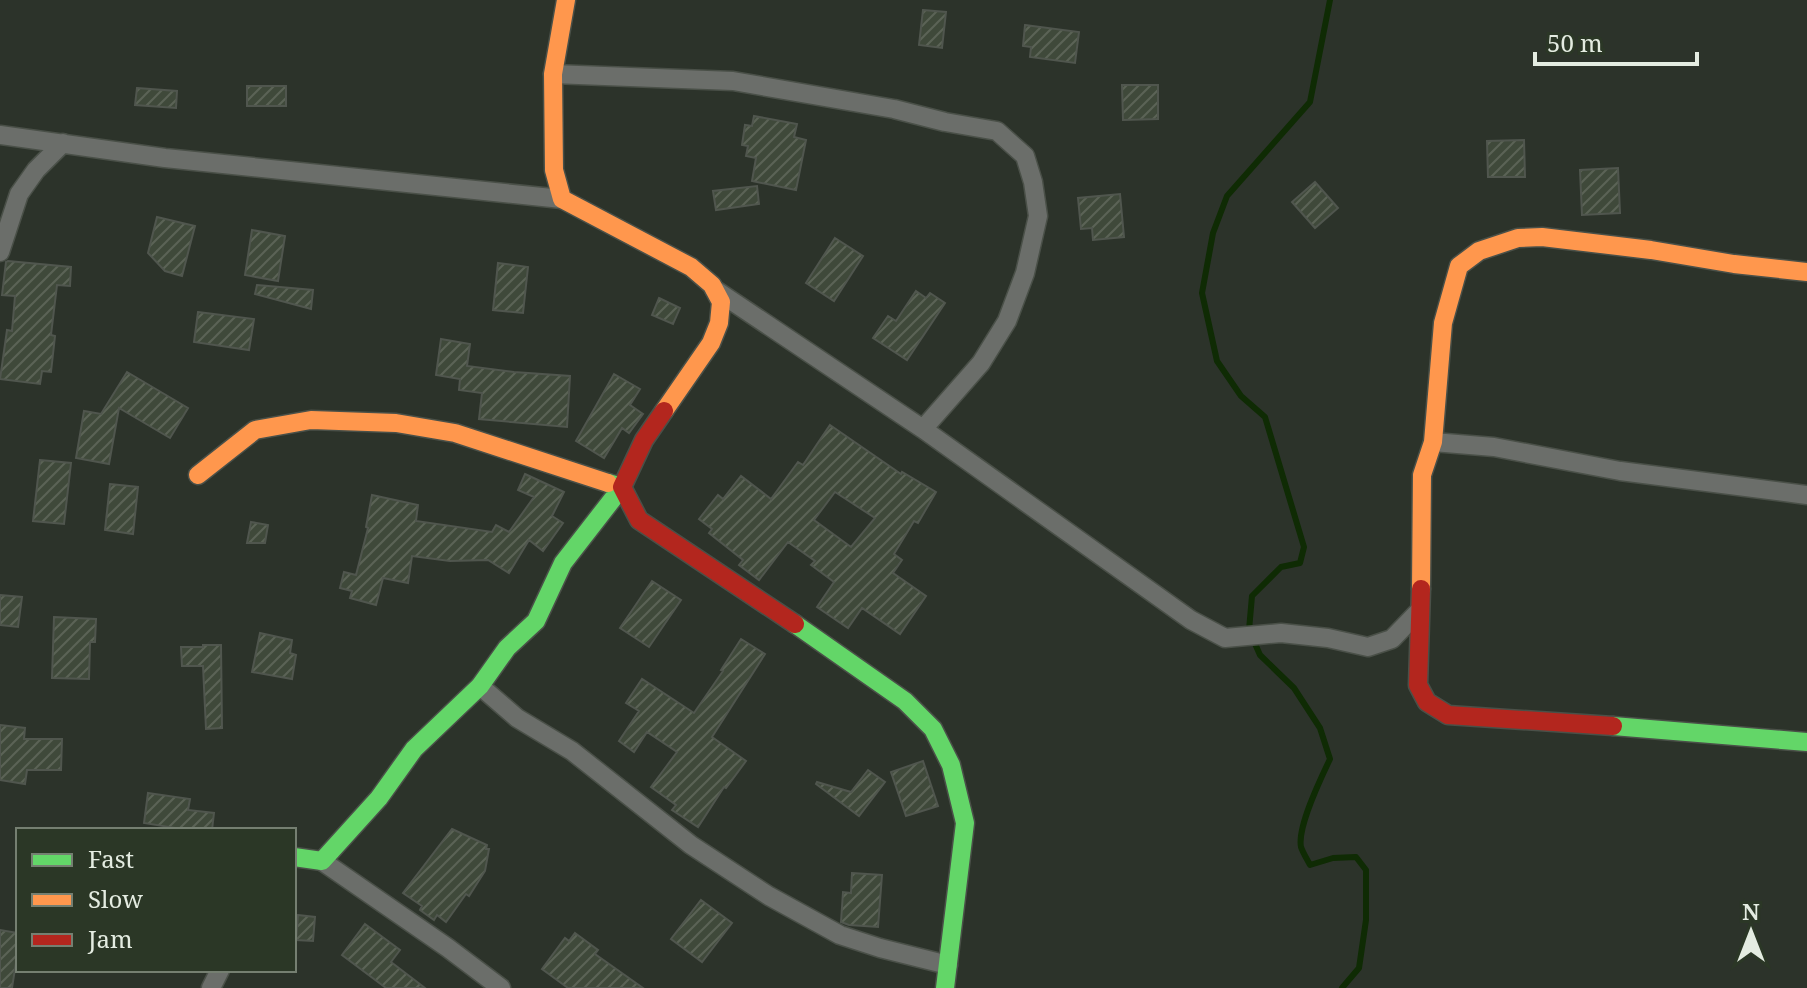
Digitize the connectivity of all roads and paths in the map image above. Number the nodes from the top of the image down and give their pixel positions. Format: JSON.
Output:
{"nodes":[{"id":1,"x":566,"y":0,"type":"edge"},
{"id":2,"x":553,"y":74,"type":"junction"},
{"id":3,"x":0,"y":135,"type":"edge"},
{"id":4,"x":63,"y":143,"type":"junction"},
{"id":5,"x":562,"y":199,"type":"junction"},
{"id":6,"x":0,"y":252,"type":"edge"},
{"id":7,"x":1807,"y":272,"type":"edge"},
{"id":8,"x":714,"y":289,"type":"junction"},
{"id":9,"x":923,"y":429,"type":"junction"},
{"id":10,"x":1433,"y":442,"type":"junction"},
{"id":11,"x":198,"y":475,"type":"dead end"},
{"id":12,"x":622,"y":487,"type":"junction"},
{"id":13,"x":1807,"y":495,"type":"edge"},
{"id":14,"x":1419,"y":611,"type":"junction"},
{"id":15,"x":480,"y":686,"type":"junction"},
{"id":16,"x":1807,"y":742,"type":"edge"},
{"id":17,"x":296,"y":857,"type":"edge"},
{"id":18,"x":322,"y":861,"type":"junction"},
{"id":19,"x":948,"y":965,"type":"junction"},
{"id":20,"x":501,"y":988,"type":"edge"},
{"id":21,"x":945,"y":988,"type":"edge"}],
"edges":[{"from":1,"to":2,"type":"street"},
{"from":2,"to":5,"type":"street"},
{"from":2,"to":9,"type":"street"},
{"from":3,"to":4,"type":"street"},
{"from":4,"to":5,"type":"street"},
{"from":4,"to":6,"type":"street"},
{"from":5,"to":8,"type":"street"},
{"from":7,"to":10,"type":"street"},
{"from":8,"to":9,"type":"street"},
{"from":8,"to":12,"type":"street"},
{"from":9,"to":14,"type":"street"},
{"from":10,"to":13,"type":"street"},
{"from":10,"to":14,"type":"street"},
{"from":11,"to":12,"type":"street"},
{"from":12,"to":15,"type":"street"},
{"from":12,"to":19,"type":"street"},
{"from":14,"to":16,"type":"street"},
{"from":15,"to":18,"type":"street"},
{"from":15,"to":19,"type":"street"},
{"from":17,"to":18,"type":"street"},
{"from":18,"to":20,"type":"street"},
{"from":19,"to":21,"type":"street"}]}
